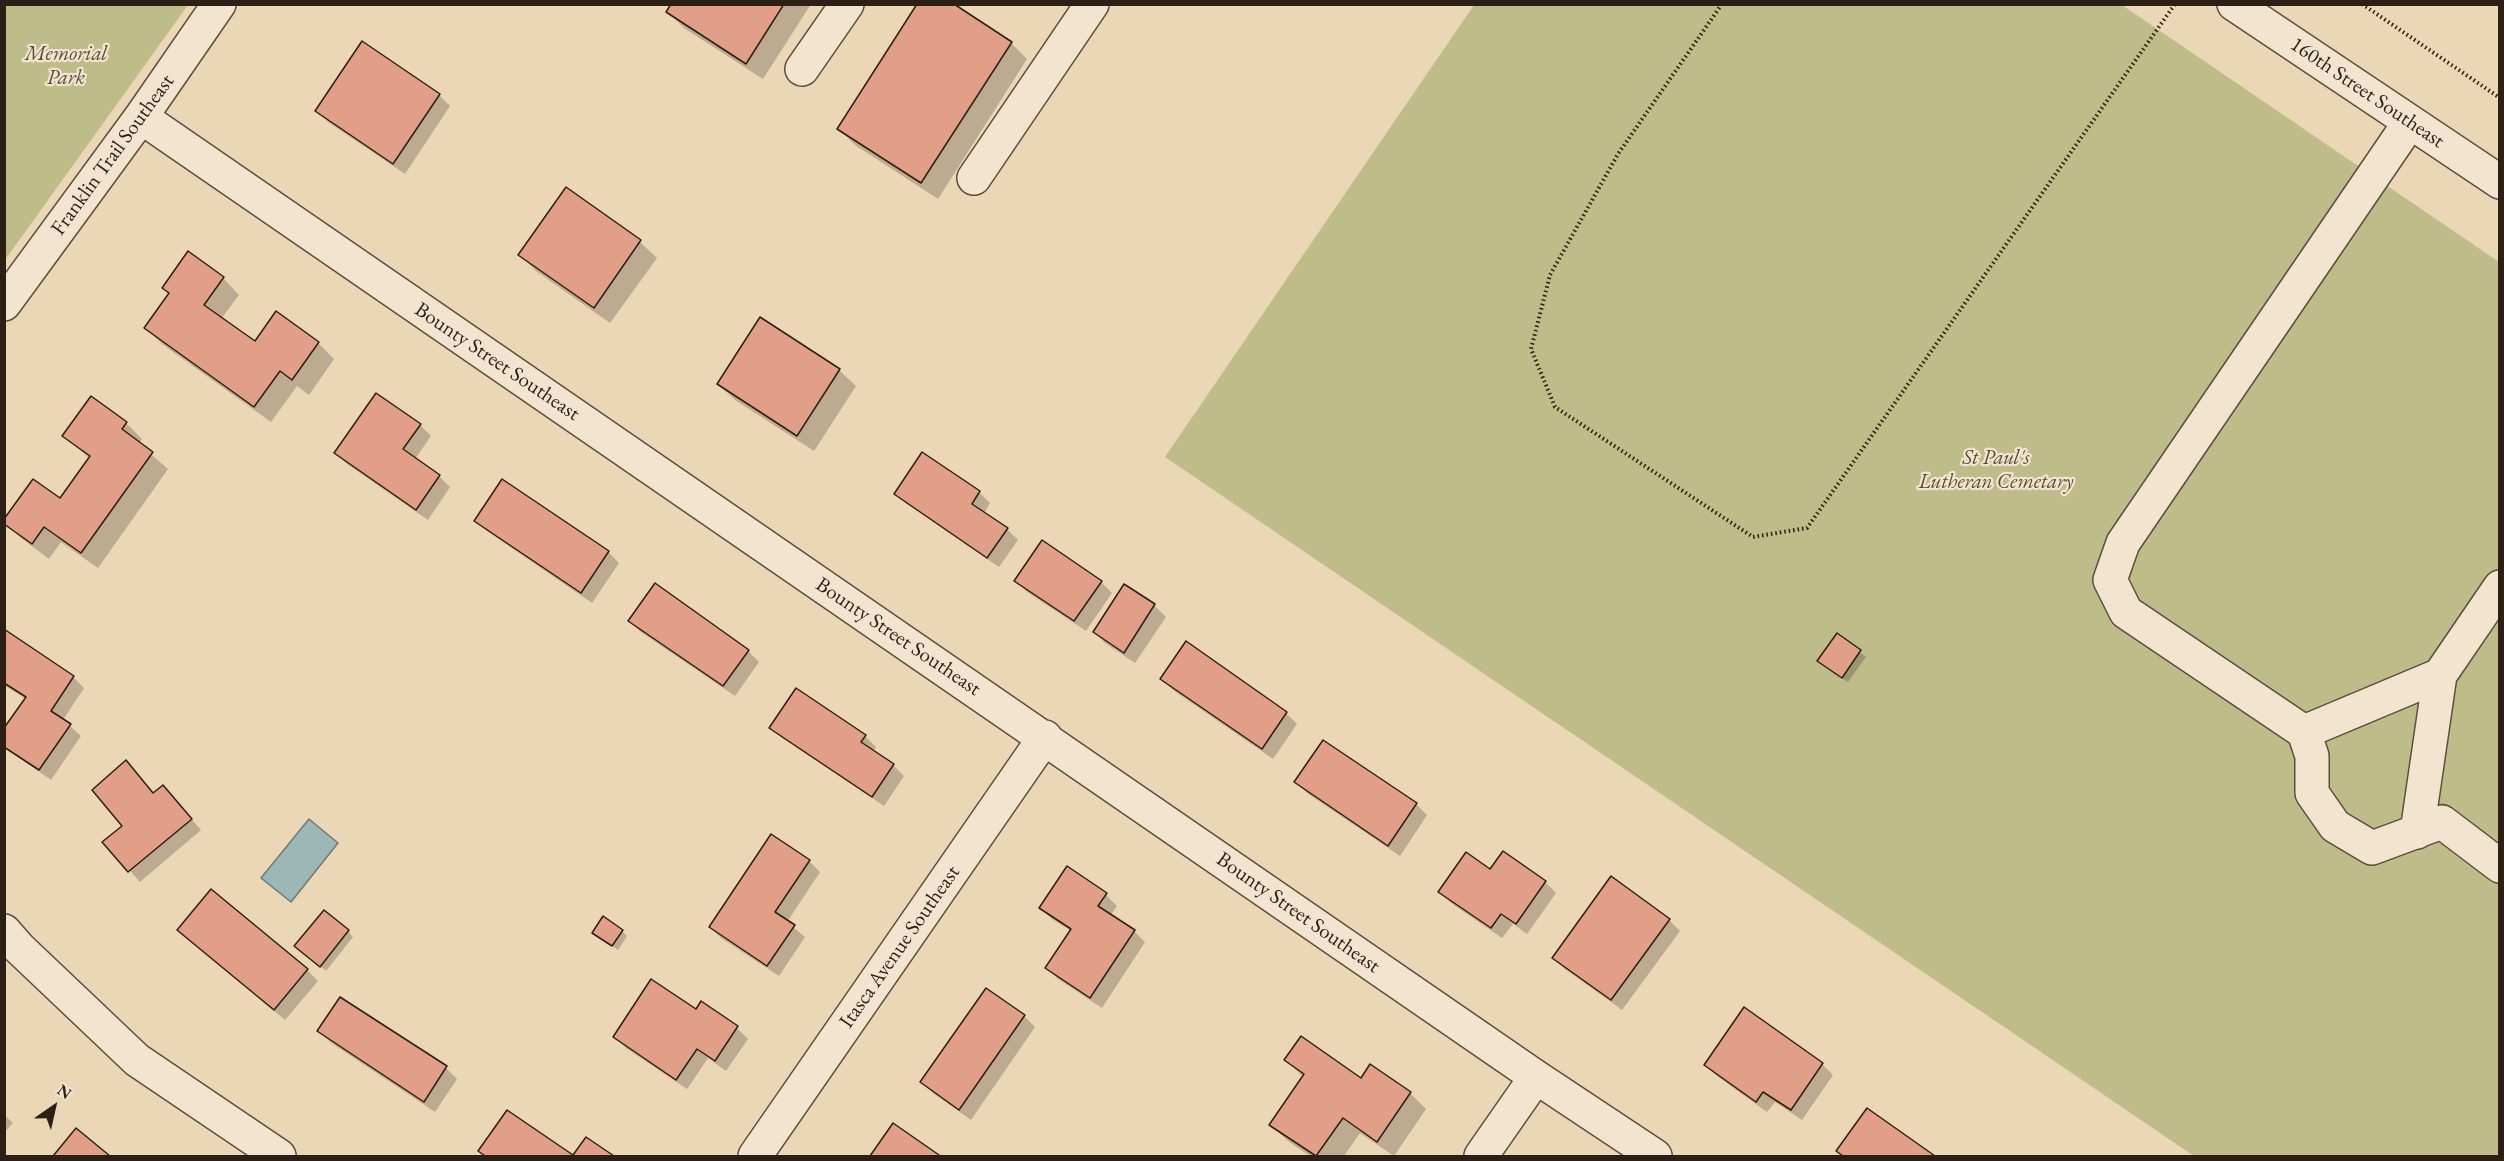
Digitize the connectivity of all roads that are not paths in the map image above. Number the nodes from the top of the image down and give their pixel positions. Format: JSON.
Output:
{"nodes":[{"id":1,"x":219,"y":4,"type":"edge"},
{"id":2,"x":847,"y":4,"type":"edge"},
{"id":3,"x":1092,"y":4,"type":"edge"},
{"id":4,"x":2234,"y":4,"type":"edge"},
{"id":5,"x":802,"y":69,"type":"dead end"},
{"id":6,"x":141,"y":117,"type":"junction"},
{"id":7,"x":2410,"y":122,"type":"junction"},
{"id":8,"x":974,"y":178,"type":"dead end"},
{"id":9,"x":2499,"y":182,"type":"edge"},
{"id":10,"x":4,"y":304,"type":"edge"},
{"id":11,"x":2499,"y":587,"type":"edge"},
{"id":12,"x":2440,"y":675,"type":"junction"},
{"id":13,"x":2304,"y":732,"type":"junction"},
{"id":14,"x":1045,"y":737,"type":"junction"},
{"id":15,"x":2417,"y":832,"type":"junction"},
{"id":16,"x":2499,"y":866,"type":"edge"},
{"id":17,"x":4,"y":931,"type":"edge"},
{"id":18,"x":1536,"y":1077,"type":"junction"},
{"id":19,"x":279,"y":1156,"type":"edge"},
{"id":20,"x":755,"y":1156,"type":"edge"},
{"id":21,"x":1481,"y":1156,"type":"edge"},
{"id":22,"x":1655,"y":1156,"type":"edge"}],
"edges":[{"from":1,"to":6,"type":"street","name":"Franklin Trail Southeast"},
{"from":2,"to":5,"type":"street"},
{"from":3,"to":8,"type":"street"},
{"from":4,"to":7,"type":"street","name":"160th Street Southeast"},
{"from":6,"to":10,"type":"street","name":"Franklin Trail Southeast"},
{"from":6,"to":14,"type":"street","name":"Bounty Street Southeast"},
{"from":7,"to":9,"type":"street","name":"160th Street Southeast"},
{"from":7,"to":13,"type":"street"},
{"from":11,"to":12,"type":"street"},
{"from":12,"to":13,"type":"street"},
{"from":12,"to":15,"type":"street"},
{"from":13,"to":15,"type":"street"},
{"from":14,"to":18,"type":"street","name":"Bounty Street Southeast"},
{"from":14,"to":20,"type":"street","name":"Itasca Avenue Southeast"},
{"from":15,"to":16,"type":"street"},
{"from":17,"to":19,"type":"street"},
{"from":18,"to":21,"type":"street"},
{"from":18,"to":22,"type":"street","name":"Bounty Street Southeast"}]}
